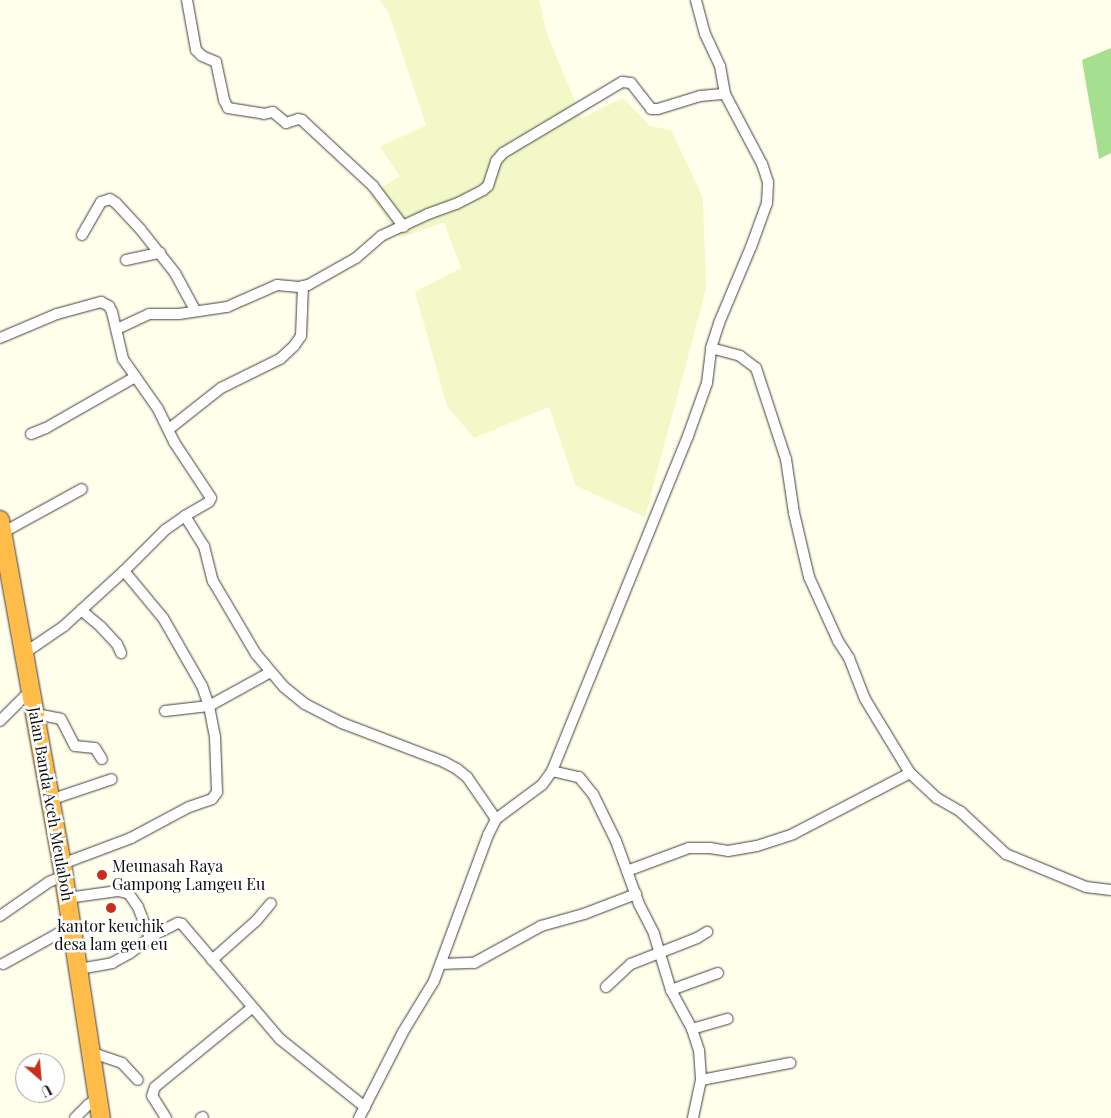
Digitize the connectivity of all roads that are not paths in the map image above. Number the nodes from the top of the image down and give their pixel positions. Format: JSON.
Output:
{"nodes":[{"id":1,"x":187,"y":0,"type":"edge"},
{"id":2,"x":696,"y":0,"type":"edge"},
{"id":3,"x":725,"y":94,"type":"junction"},
{"id":4,"x":404,"y":227,"type":"junction"},
{"id":5,"x":82,"y":235,"type":"dead end"},
{"id":6,"x":160,"y":253,"type":"junction"},
{"id":7,"x":126,"y":260,"type":"dead end"},
{"id":8,"x":303,"y":286,"type":"junction"},
{"id":9,"x":195,"y":310,"type":"junction"},
{"id":10,"x":117,"y":329,"type":"junction"},
{"id":11,"x":0,"y":338,"type":"edge"},
{"id":12,"x":712,"y":348,"type":"junction"},
{"id":13,"x":136,"y":377,"type":"junction"},
{"id":14,"x":169,"y":428,"type":"junction"},
{"id":15,"x":31,"y":434,"type":"dead end"},
{"id":16,"x":82,"y":489,"type":"dead end"},
{"id":17,"x":186,"y":516,"type":"junction"},
{"id":18,"x":1,"y":527,"type":"edge"},
{"id":19,"x":124,"y":571,"type":"junction"},
{"id":20,"x":6,"y":597,"type":"edge"},
{"id":21,"x":81,"y":610,"type":"junction"},
{"id":22,"x":121,"y":653,"type":"dead end"},
{"id":23,"x":23,"y":654,"type":"junction"},
{"id":24,"x":270,"y":673,"type":"junction"},
{"id":25,"x":30,"y":691,"type":"junction"},
{"id":26,"x":209,"y":706,"type":"junction"},
{"id":27,"x":165,"y":711,"type":"dead end"},
{"id":28,"x":36,"y":714,"type":"junction"},
{"id":29,"x":0,"y":720,"type":"edge"},
{"id":30,"x":102,"y":759,"type":"dead end"},
{"id":31,"x":552,"y":771,"type":"junction"},
{"id":32,"x":910,"y":773,"type":"junction"},
{"id":33,"x":112,"y":779,"type":"dead end"},
{"id":34,"x":50,"y":800,"type":"junction"},
{"id":35,"x":496,"y":819,"type":"junction"},
{"id":36,"x":63,"y":870,"type":"junction"},
{"id":37,"x":627,"y":870,"type":"junction"},
{"id":38,"x":1111,"y":890,"type":"edge"},
{"id":39,"x":636,"y":894,"type":"junction"},
{"id":40,"x":67,"y":898,"type":"junction"},
{"id":41,"x":271,"y":903,"type":"dead end"},
{"id":42,"x":0,"y":916,"type":"edge"},
{"id":43,"x":72,"y":926,"type":"junction"},
{"id":44,"x":707,"y":932,"type":"dead end"},
{"id":45,"x":154,"y":935,"type":"junction"},
{"id":46,"x":660,"y":952,"type":"junction"},
{"id":47,"x":212,"y":960,"type":"junction"},
{"id":48,"x":3,"y":964,"type":"dead end"},
{"id":49,"x":441,"y":964,"type":"junction"},
{"id":50,"x":79,"y":969,"type":"junction"},
{"id":51,"x":718,"y":973,"type":"dead end"},
{"id":52,"x":606,"y":987,"type":"dead end"},
{"id":53,"x":671,"y":990,"type":"junction"},
{"id":54,"x":252,"y":1008,"type":"junction"},
{"id":55,"x":728,"y":1019,"type":"dead end"},
{"id":56,"x":692,"y":1029,"type":"junction"},
{"id":57,"x":90,"y":1052,"type":"junction"},
{"id":58,"x":790,"y":1063,"type":"dead end"},
{"id":59,"x":138,"y":1080,"type":"dead end"},
{"id":60,"x":701,"y":1080,"type":"junction"},
{"id":61,"x":97,"y":1099,"type":"junction"},
{"id":62,"x":365,"y":1108,"type":"junction"},
{"id":63,"x":75,"y":1118,"type":"edge"},
{"id":64,"x":101,"y":1118,"type":"edge"},
{"id":65,"x":166,"y":1118,"type":"edge"},
{"id":66,"x":359,"y":1118,"type":"edge"},
{"id":67,"x":693,"y":1118,"type":"edge"}],
"edges":[{"from":1,"to":4,"type":"street"},
{"from":2,"to":3,"type":"street"},
{"from":3,"to":4,"type":"street"},
{"from":3,"to":12,"type":"street"},
{"from":4,"to":8,"type":"street"},
{"from":5,"to":6,"type":"street"},
{"from":6,"to":7,"type":"street"},
{"from":6,"to":9,"type":"street"},
{"from":8,"to":9,"type":"street"},
{"from":8,"to":14,"type":"street"},
{"from":9,"to":10,"type":"street"},
{"from":10,"to":11,"type":"street"},
{"from":10,"to":13,"type":"street"},
{"from":12,"to":31,"type":"street"},
{"from":12,"to":32,"type":"street"},
{"from":13,"to":14,"type":"street"},
{"from":13,"to":15,"type":"street"},
{"from":14,"to":17,"type":"street"},
{"from":16,"to":18,"type":"street"},
{"from":17,"to":19,"type":"street"},
{"from":17,"to":24,"type":"street"},
{"from":18,"to":20,"type":"highway","name":"Jalan Banda Aceh Meulaboh"},
{"from":19,"to":21,"type":"street"},
{"from":19,"to":26,"type":"street"},
{"from":20,"to":23,"type":"highway","name":"Jalan Banda Aceh Meulaboh"},
{"from":21,"to":22,"type":"street"},
{"from":21,"to":23,"type":"street"},
{"from":23,"to":25,"type":"highway","name":"Jalan Banda Aceh Meulaboh"},
{"from":24,"to":26,"type":"street"},
{"from":24,"to":35,"type":"street"},
{"from":25,"to":28,"type":"highway","name":"Jalan Banda Aceh Meulaboh"},
{"from":25,"to":29,"type":"street"},
{"from":26,"to":27,"type":"street"},
{"from":26,"to":36,"type":"street"},
{"from":28,"to":30,"type":"street"},
{"from":28,"to":34,"type":"highway","name":"Jalan Banda Aceh Meulaboh"},
{"from":31,"to":35,"type":"street"},
{"from":31,"to":37,"type":"street"},
{"from":32,"to":37,"type":"street"},
{"from":32,"to":38,"type":"street"},
{"from":33,"to":34,"type":"street"},
{"from":34,"to":36,"type":"highway","name":"Jalan Banda Aceh Meulaboh"},
{"from":35,"to":49,"type":"street"},
{"from":36,"to":40,"type":"highway","name":"Jalan Banda Aceh Meulaboh"},
{"from":36,"to":42,"type":"street"},
{"from":37,"to":39,"type":"street"},
{"from":39,"to":46,"type":"street"},
{"from":39,"to":49,"type":"street"},
{"from":40,"to":43,"type":"highway","name":"Jalan Banda Aceh Meulaboh"},
{"from":40,"to":45,"type":"street"},
{"from":41,"to":47,"type":"street"},
{"from":43,"to":48,"type":"street"},
{"from":43,"to":50,"type":"highway","name":"Jalan Banda Aceh Meulaboh"},
{"from":44,"to":46,"type":"street"},
{"from":45,"to":47,"type":"street"},
{"from":45,"to":50,"type":"street"},
{"from":46,"to":52,"type":"street"},
{"from":46,"to":53,"type":"street"},
{"from":47,"to":54,"type":"street"},
{"from":49,"to":62,"type":"street"},
{"from":50,"to":57,"type":"highway","name":"Jalan Banda Aceh Meulaboh"},
{"from":51,"to":53,"type":"street"},
{"from":53,"to":56,"type":"street"},
{"from":54,"to":62,"type":"street"},
{"from":54,"to":65,"type":"street"},
{"from":55,"to":56,"type":"street"},
{"from":56,"to":60,"type":"street"},
{"from":57,"to":59,"type":"street"},
{"from":57,"to":61,"type":"highway","name":"Jalan Banda Aceh Meulaboh"},
{"from":58,"to":60,"type":"street"},
{"from":60,"to":67,"type":"street"},
{"from":61,"to":63,"type":"street"},
{"from":61,"to":64,"type":"highway","name":"Jalan Banda Aceh Meulaboh"},
{"from":62,"to":66,"type":"street"}]}
